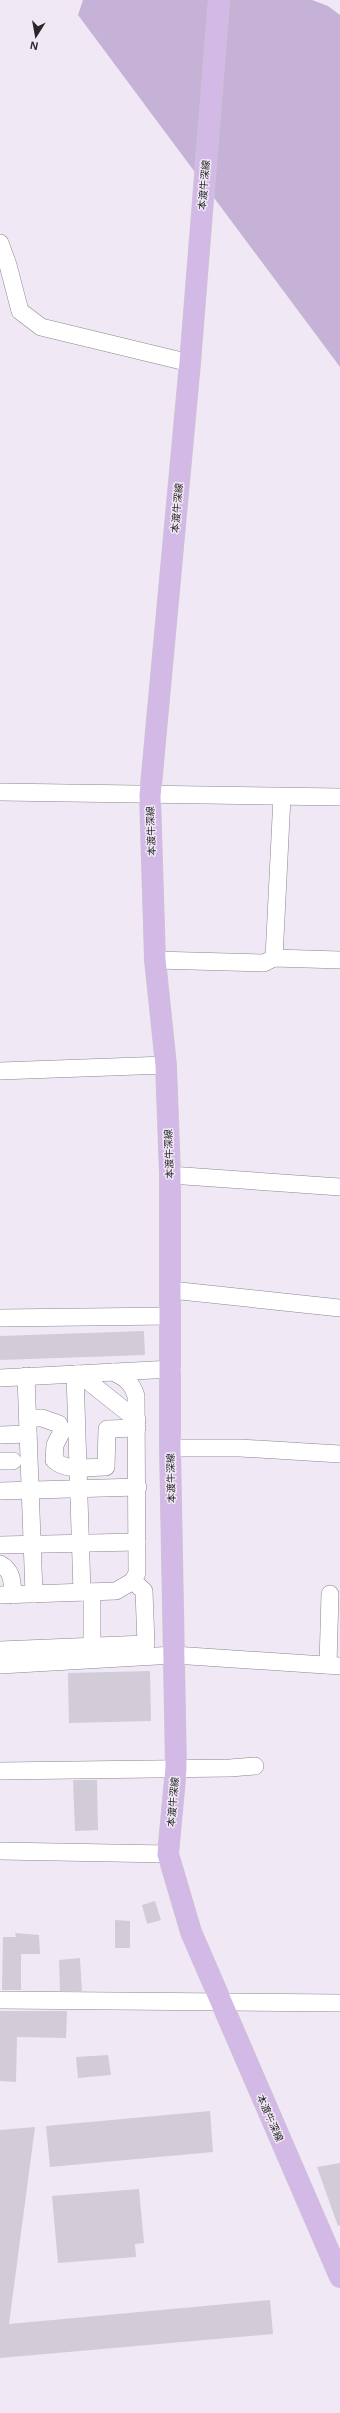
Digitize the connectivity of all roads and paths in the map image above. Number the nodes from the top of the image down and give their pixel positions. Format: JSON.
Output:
{"nodes":[{"id":1,"x":219,"y":0,"type":"edge"},
{"id":2,"x":0,"y":243,"type":"edge"},
{"id":3,"x":190,"y":363,"type":"junction"},
{"id":4,"x":0,"y":792,"type":"edge"},
{"id":5,"x":150,"y":796,"type":"junction"},
{"id":6,"x":282,"y":797,"type":"junction"},
{"id":7,"x":340,"y":797,"type":"edge"},
{"id":8,"x":274,"y":958,"type":"junction"},
{"id":9,"x":155,"y":960,"type":"junction"},
{"id":10,"x":340,"y":960,"type":"edge"},
{"id":11,"x":166,"y":1065,"type":"junction"},
{"id":12,"x":0,"y":1071,"type":"edge"},
{"id":13,"x":170,"y":1175,"type":"junction"},
{"id":14,"x":340,"y":1187,"type":"edge"},
{"id":15,"x":171,"y":1290,"type":"junction"},
{"id":16,"x":340,"y":1308,"type":"edge"},
{"id":17,"x":171,"y":1316,"type":"junction"},
{"id":18,"x":0,"y":1318,"type":"edge"},
{"id":19,"x":172,"y":1369,"type":"junction"},
{"id":20,"x":113,"y":1372,"type":"junction"},
{"id":21,"x":77,"y":1374,"type":"junction"},
{"id":22,"x":26,"y":1376,"type":"junction"},
{"id":23,"x":0,"y":1378,"type":"edge"},
{"id":24,"x":137,"y":1424,"type":"junction"},
{"id":25,"x":28,"y":1426,"type":"junction"},
{"id":26,"x":0,"y":1435,"type":"edge"},
{"id":27,"x":170,"y":1448,"type":"junction"},
{"id":28,"x":340,"y":1454,"type":"edge"},
{"id":29,"x":77,"y":1467,"type":"junction"},
{"id":30,"x":138,"y":1487,"type":"junction"},
{"id":31,"x":78,"y":1488,"type":"junction"},
{"id":32,"x":30,"y":1490,"type":"junction"},
{"id":33,"x":0,"y":1491,"type":"edge"},
{"id":34,"x":137,"y":1542,"type":"junction"},
{"id":35,"x":80,"y":1544,"type":"junction"},
{"id":36,"x":32,"y":1545,"type":"junction"},
{"id":37,"x":0,"y":1546,"type":"edge"},
{"id":38,"x":0,"y":1564,"type":"edge"},
{"id":39,"x":133,"y":1581,"type":"junction"},
{"id":40,"x":87,"y":1592,"type":"junction"},
{"id":41,"x":34,"y":1594,"type":"junction"},
{"id":42,"x":330,"y":1594,"type":"dead end"},
{"id":43,"x":6,"y":1595,"type":"edge"},
{"id":44,"x":92,"y":1646,"type":"junction"},
{"id":45,"x":0,"y":1650,"type":"edge"},
{"id":46,"x":174,"y":1655,"type":"junction"},
{"id":47,"x":0,"y":1665,"type":"edge"},
{"id":48,"x":334,"y":1666,"type":"edge"},
{"id":49,"x":255,"y":1766,"type":"dead end"},
{"id":50,"x":176,"y":1768,"type":"junction"},
{"id":51,"x":0,"y":1771,"type":"edge"},
{"id":52,"x":0,"y":1851,"type":"edge"},
{"id":53,"x":168,"y":1854,"type":"junction"},
{"id":54,"x":0,"y":2000,"type":"edge"},
{"id":55,"x":220,"y":2003,"type":"junction"},
{"id":56,"x":340,"y":2003,"type":"edge"},
{"id":57,"x":340,"y":2277,"type":"edge"}],
"edges":[{"from":1,"to":3,"type":"main road","name":"本渡牛深線"},
{"from":2,"to":3,"type":"street"},
{"from":3,"to":5,"type":"main road","name":"本渡牛深線"},
{"from":4,"to":5,"type":"street"},
{"from":5,"to":6,"type":"street"},
{"from":5,"to":9,"type":"main road","name":"本渡牛深線"},
{"from":6,"to":7,"type":"street"},
{"from":6,"to":8,"type":"street"},
{"from":8,"to":9,"type":"street"},
{"from":8,"to":10,"type":"street"},
{"from":9,"to":11,"type":"main road","name":"本渡牛深線"},
{"from":11,"to":12,"type":"street"},
{"from":11,"to":13,"type":"main road","name":"本渡牛深線"},
{"from":13,"to":14,"type":"street"},
{"from":13,"to":15,"type":"main road","name":"本渡牛深線"},
{"from":15,"to":16,"type":"street"},
{"from":15,"to":17,"type":"main road","name":"本渡牛深線"},
{"from":17,"to":18,"type":"street"},
{"from":17,"to":19,"type":"main road","name":"本渡牛深線"},
{"from":19,"to":20,"type":"street"},
{"from":19,"to":27,"type":"main road","name":"本渡牛深線"},
{"from":20,"to":21,"type":"street"},
{"from":20,"to":24,"type":"street"},
{"from":21,"to":22,"type":"street"},
{"from":21,"to":24,"type":"street"},
{"from":21,"to":29,"type":"street"},
{"from":22,"to":23,"type":"street"},
{"from":22,"to":25,"type":"street"},
{"from":24,"to":29,"type":"street"},
{"from":24,"to":30,"type":"street"},
{"from":25,"to":26,"type":"street"},
{"from":25,"to":29,"type":"street"},
{"from":25,"to":32,"type":"street"},
{"from":27,"to":28,"type":"street"},
{"from":27,"to":46,"type":"main road","name":"本渡牛深線"},
{"from":29,"to":31,"type":"street"},
{"from":30,"to":31,"type":"street"},
{"from":30,"to":34,"type":"street"},
{"from":31,"to":32,"type":"street"},
{"from":31,"to":35,"type":"street"},
{"from":32,"to":33,"type":"street"},
{"from":32,"to":36,"type":"street"},
{"from":34,"to":35,"type":"street"},
{"from":34,"to":39,"type":"street"},
{"from":35,"to":36,"type":"street"},
{"from":35,"to":40,"type":"street"},
{"from":36,"to":37,"type":"street"},
{"from":36,"to":41,"type":"street"},
{"from":38,"to":43,"type":"street"},
{"from":39,"to":40,"type":"street"},
{"from":39,"to":44,"type":"street"},
{"from":40,"to":41,"type":"street"},
{"from":40,"to":44,"type":"street"},
{"from":41,"to":43,"type":"street"},
{"from":42,"to":48,"type":"street"},
{"from":44,"to":45,"type":"street"},
{"from":46,"to":47,"type":"street"},
{"from":46,"to":48,"type":"street"},
{"from":46,"to":50,"type":"main road","name":"本渡牛深線"},
{"from":49,"to":50,"type":"street"},
{"from":50,"to":51,"type":"street"},
{"from":50,"to":53,"type":"main road","name":"本渡牛深線"},
{"from":52,"to":53,"type":"street"},
{"from":53,"to":55,"type":"main road","name":"本渡牛深線"},
{"from":54,"to":55,"type":"street"},
{"from":55,"to":56,"type":"street"},
{"from":55,"to":57,"type":"main road","name":"本渡牛深線"}]}
